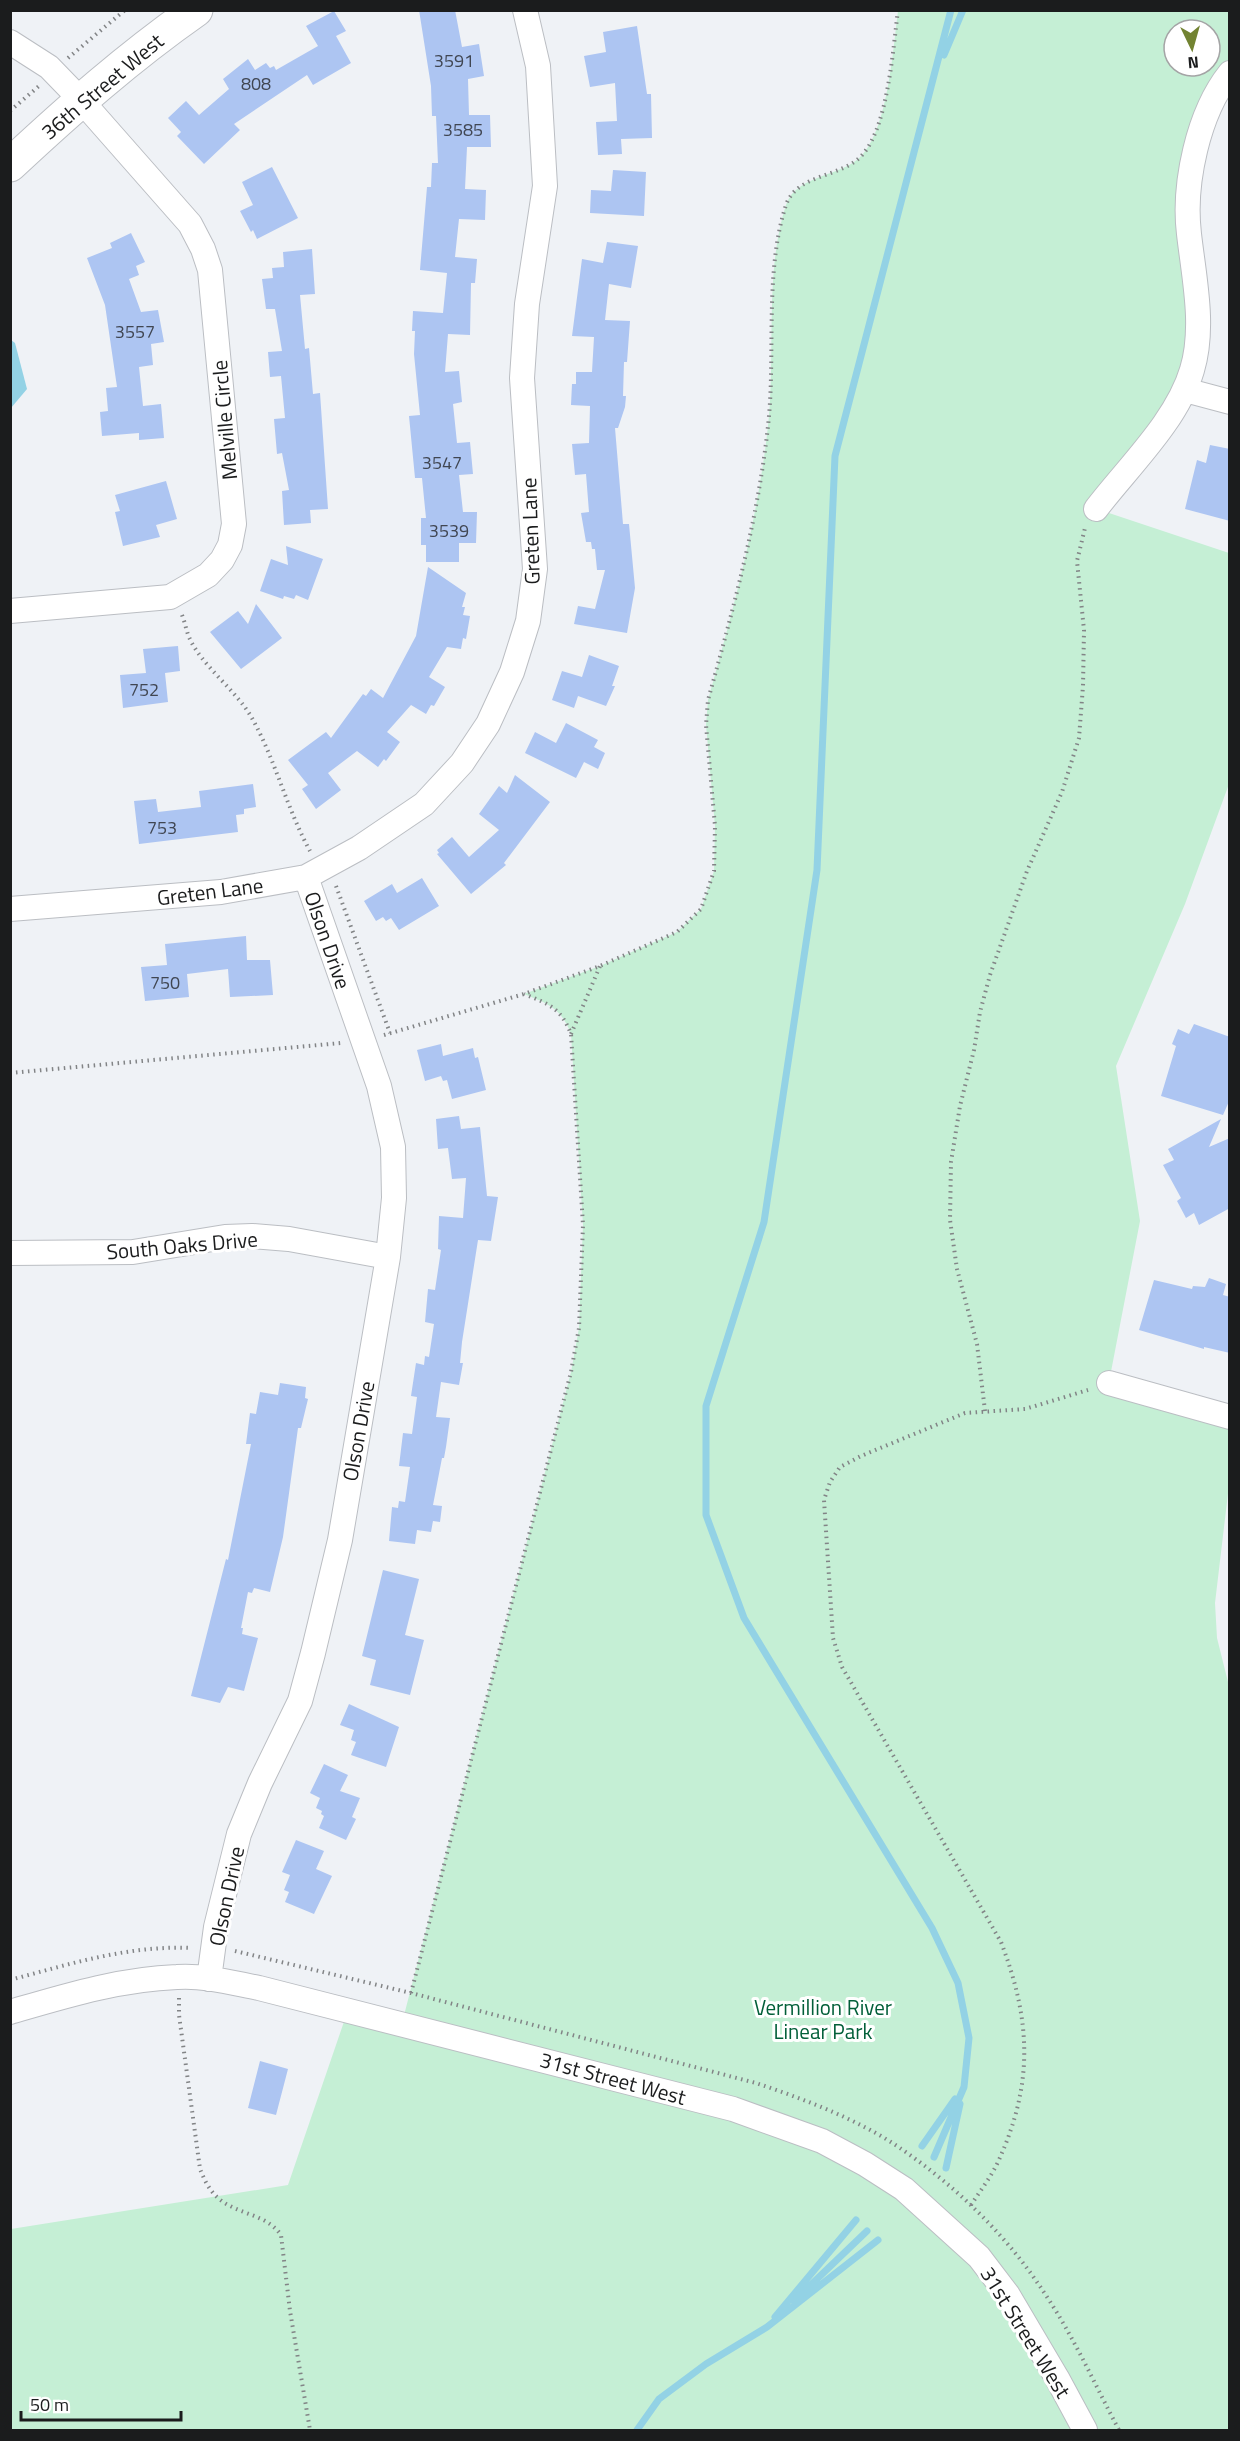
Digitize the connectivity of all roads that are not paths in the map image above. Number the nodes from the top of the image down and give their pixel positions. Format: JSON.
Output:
{"nodes":[{"id":1,"x":196,"y":10,"type":"edge"},
{"id":2,"x":525,"y":10,"type":"edge"},
{"id":3,"x":10,"y":42,"type":"edge"},
{"id":4,"x":1230,"y":73,"type":"edge"},
{"id":5,"x":81,"y":99,"type":"junction"},
{"id":6,"x":10,"y":165,"type":"edge"},
{"id":7,"x":1185,"y":390,"type":"junction"},
{"id":8,"x":1230,"y":402,"type":"edge"},
{"id":9,"x":1096,"y":509,"type":"road end"},
{"id":10,"x":10,"y":611,"type":"edge"},
{"id":11,"x":313,"y":873,"type":"junction"},
{"id":12,"x":10,"y":909,"type":"edge"},
{"id":13,"x":10,"y":1253,"type":"edge"},
{"id":14,"x":388,"y":1257,"type":"junction"},
{"id":15,"x":1109,"y":1383,"type":"road end"},
{"id":16,"x":1230,"y":1417,"type":"edge"},
{"id":17,"x":209,"y":1979,"type":"junction"},
{"id":18,"x":10,"y":2012,"type":"edge"},
{"id":19,"x":1085,"y":2430,"type":"edge"}],
"edges":[{"from":1,"to":5,"type":"street","name":"36th Street West"},
{"from":2,"to":11,"type":"street","name":"Greten Lane"},
{"from":3,"to":5,"type":"street","name":"Melville Circle"},
{"from":4,"to":7,"type":"street"},
{"from":5,"to":6,"type":"street","name":"36th Street West"},
{"from":5,"to":10,"type":"street","name":"Melville Circle"},
{"from":7,"to":8,"type":"street"},
{"from":7,"to":9,"type":"street"},
{"from":11,"to":12,"type":"street","name":"Greten Lane"},
{"from":11,"to":14,"type":"street","name":"Olson Drive"},
{"from":13,"to":14,"type":"street","name":"South Oaks Drive"},
{"from":14,"to":17,"type":"street","name":"Olson Drive"},
{"from":15,"to":16,"type":"street"},
{"from":17,"to":18,"type":"street","name":"31st Street West"},
{"from":17,"to":19,"type":"street","name":"31st Street West"}]}
